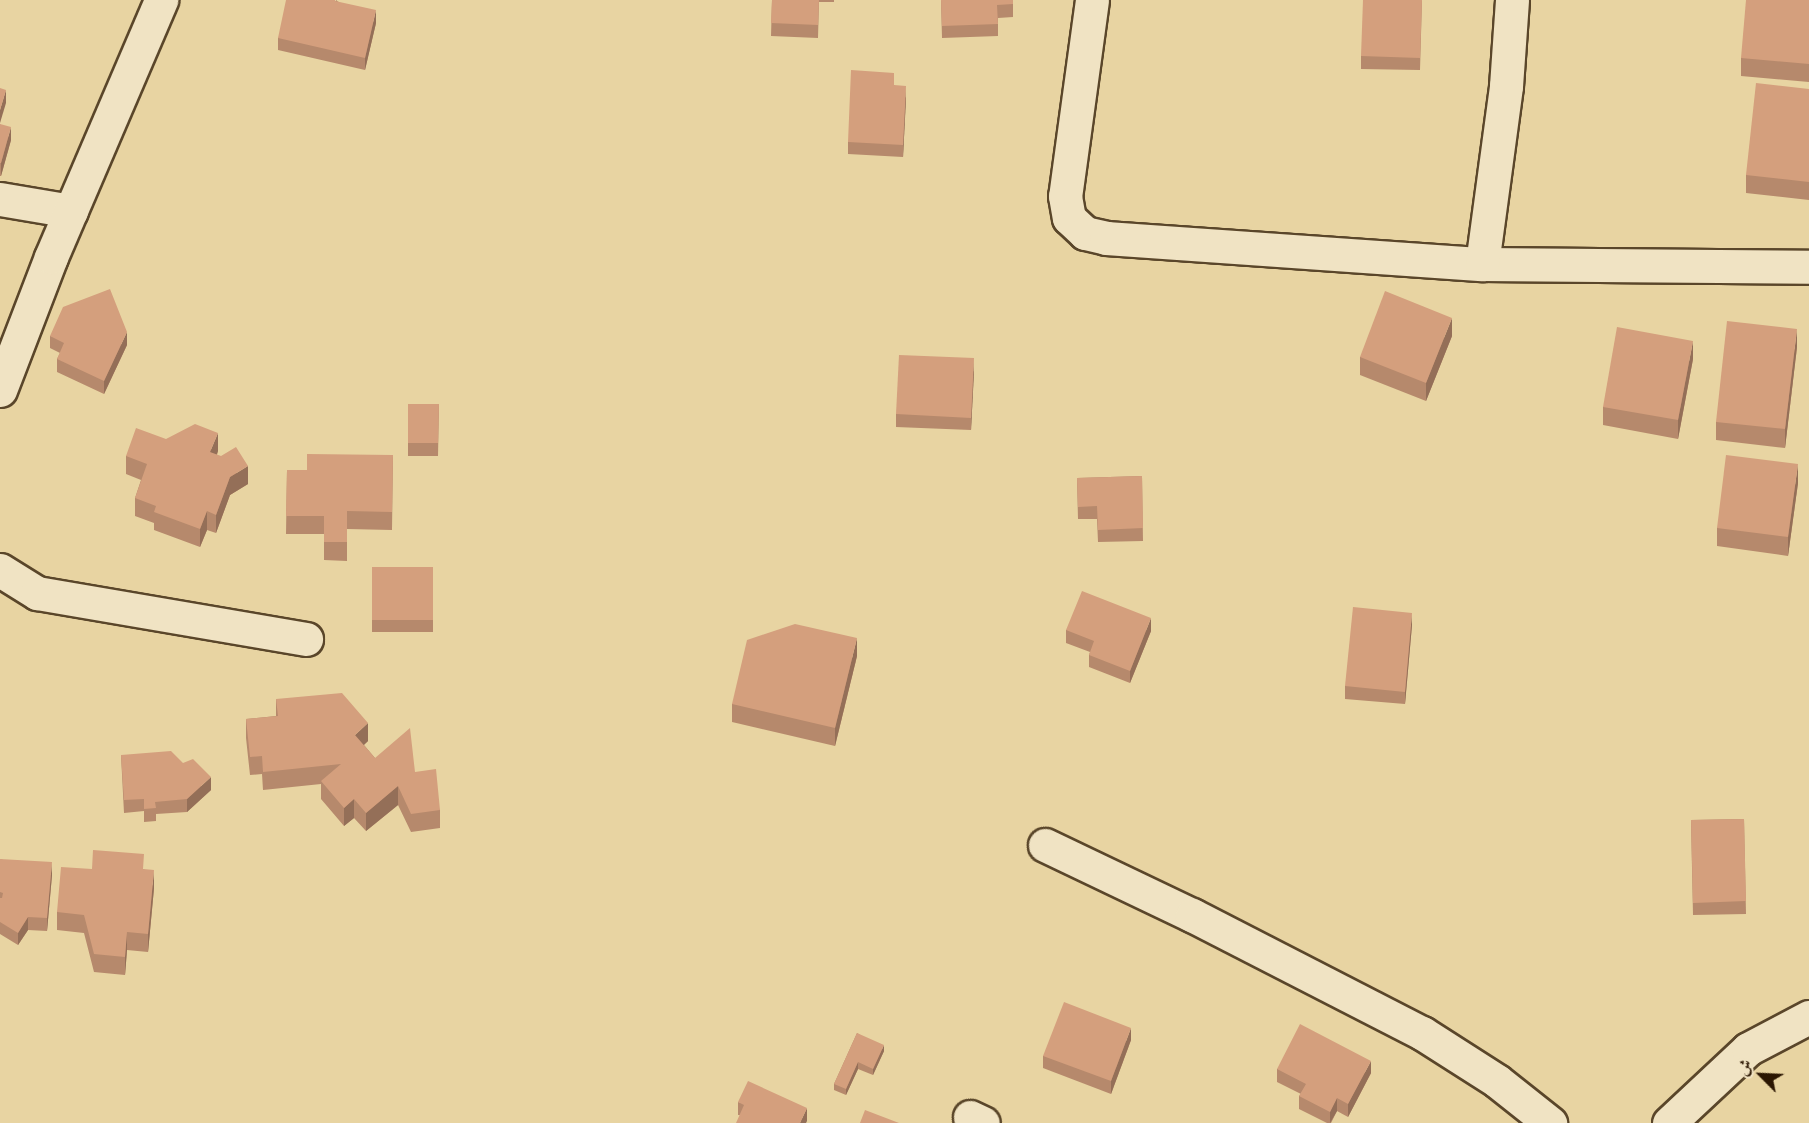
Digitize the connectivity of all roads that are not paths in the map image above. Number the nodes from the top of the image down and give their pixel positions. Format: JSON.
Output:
{"nodes":[{"id":1,"x":161,"y":0,"type":"edge"},
{"id":2,"x":1092,"y":0,"type":"edge"},
{"id":3,"x":1512,"y":0,"type":"edge"},
{"id":4,"x":0,"y":199,"type":"edge"},
{"id":5,"x":71,"y":211,"type":"junction"},
{"id":6,"x":1482,"y":264,"type":"junction"},
{"id":7,"x":1809,"y":267,"type":"edge"},
{"id":8,"x":0,"y":390,"type":"edge"},
{"id":9,"x":0,"y":570,"type":"edge"},
{"id":10,"x":306,"y":639,"type":"dead end"},
{"id":11,"x":1045,"y":844,"type":"dead end"},
{"id":12,"x":1809,"y":1017,"type":"edge"},
{"id":13,"x":1550,"y":1123,"type":"edge"},
{"id":14,"x":1669,"y":1123,"type":"edge"}],
"edges":[{"from":1,"to":5,"type":"street"},
{"from":2,"to":6,"type":"street"},
{"from":3,"to":6,"type":"street"},
{"from":4,"to":5,"type":"street"},
{"from":5,"to":8,"type":"street"},
{"from":6,"to":7,"type":"street"},
{"from":9,"to":10,"type":"street"},
{"from":11,"to":13,"type":"street"},
{"from":12,"to":14,"type":"street"}]}
